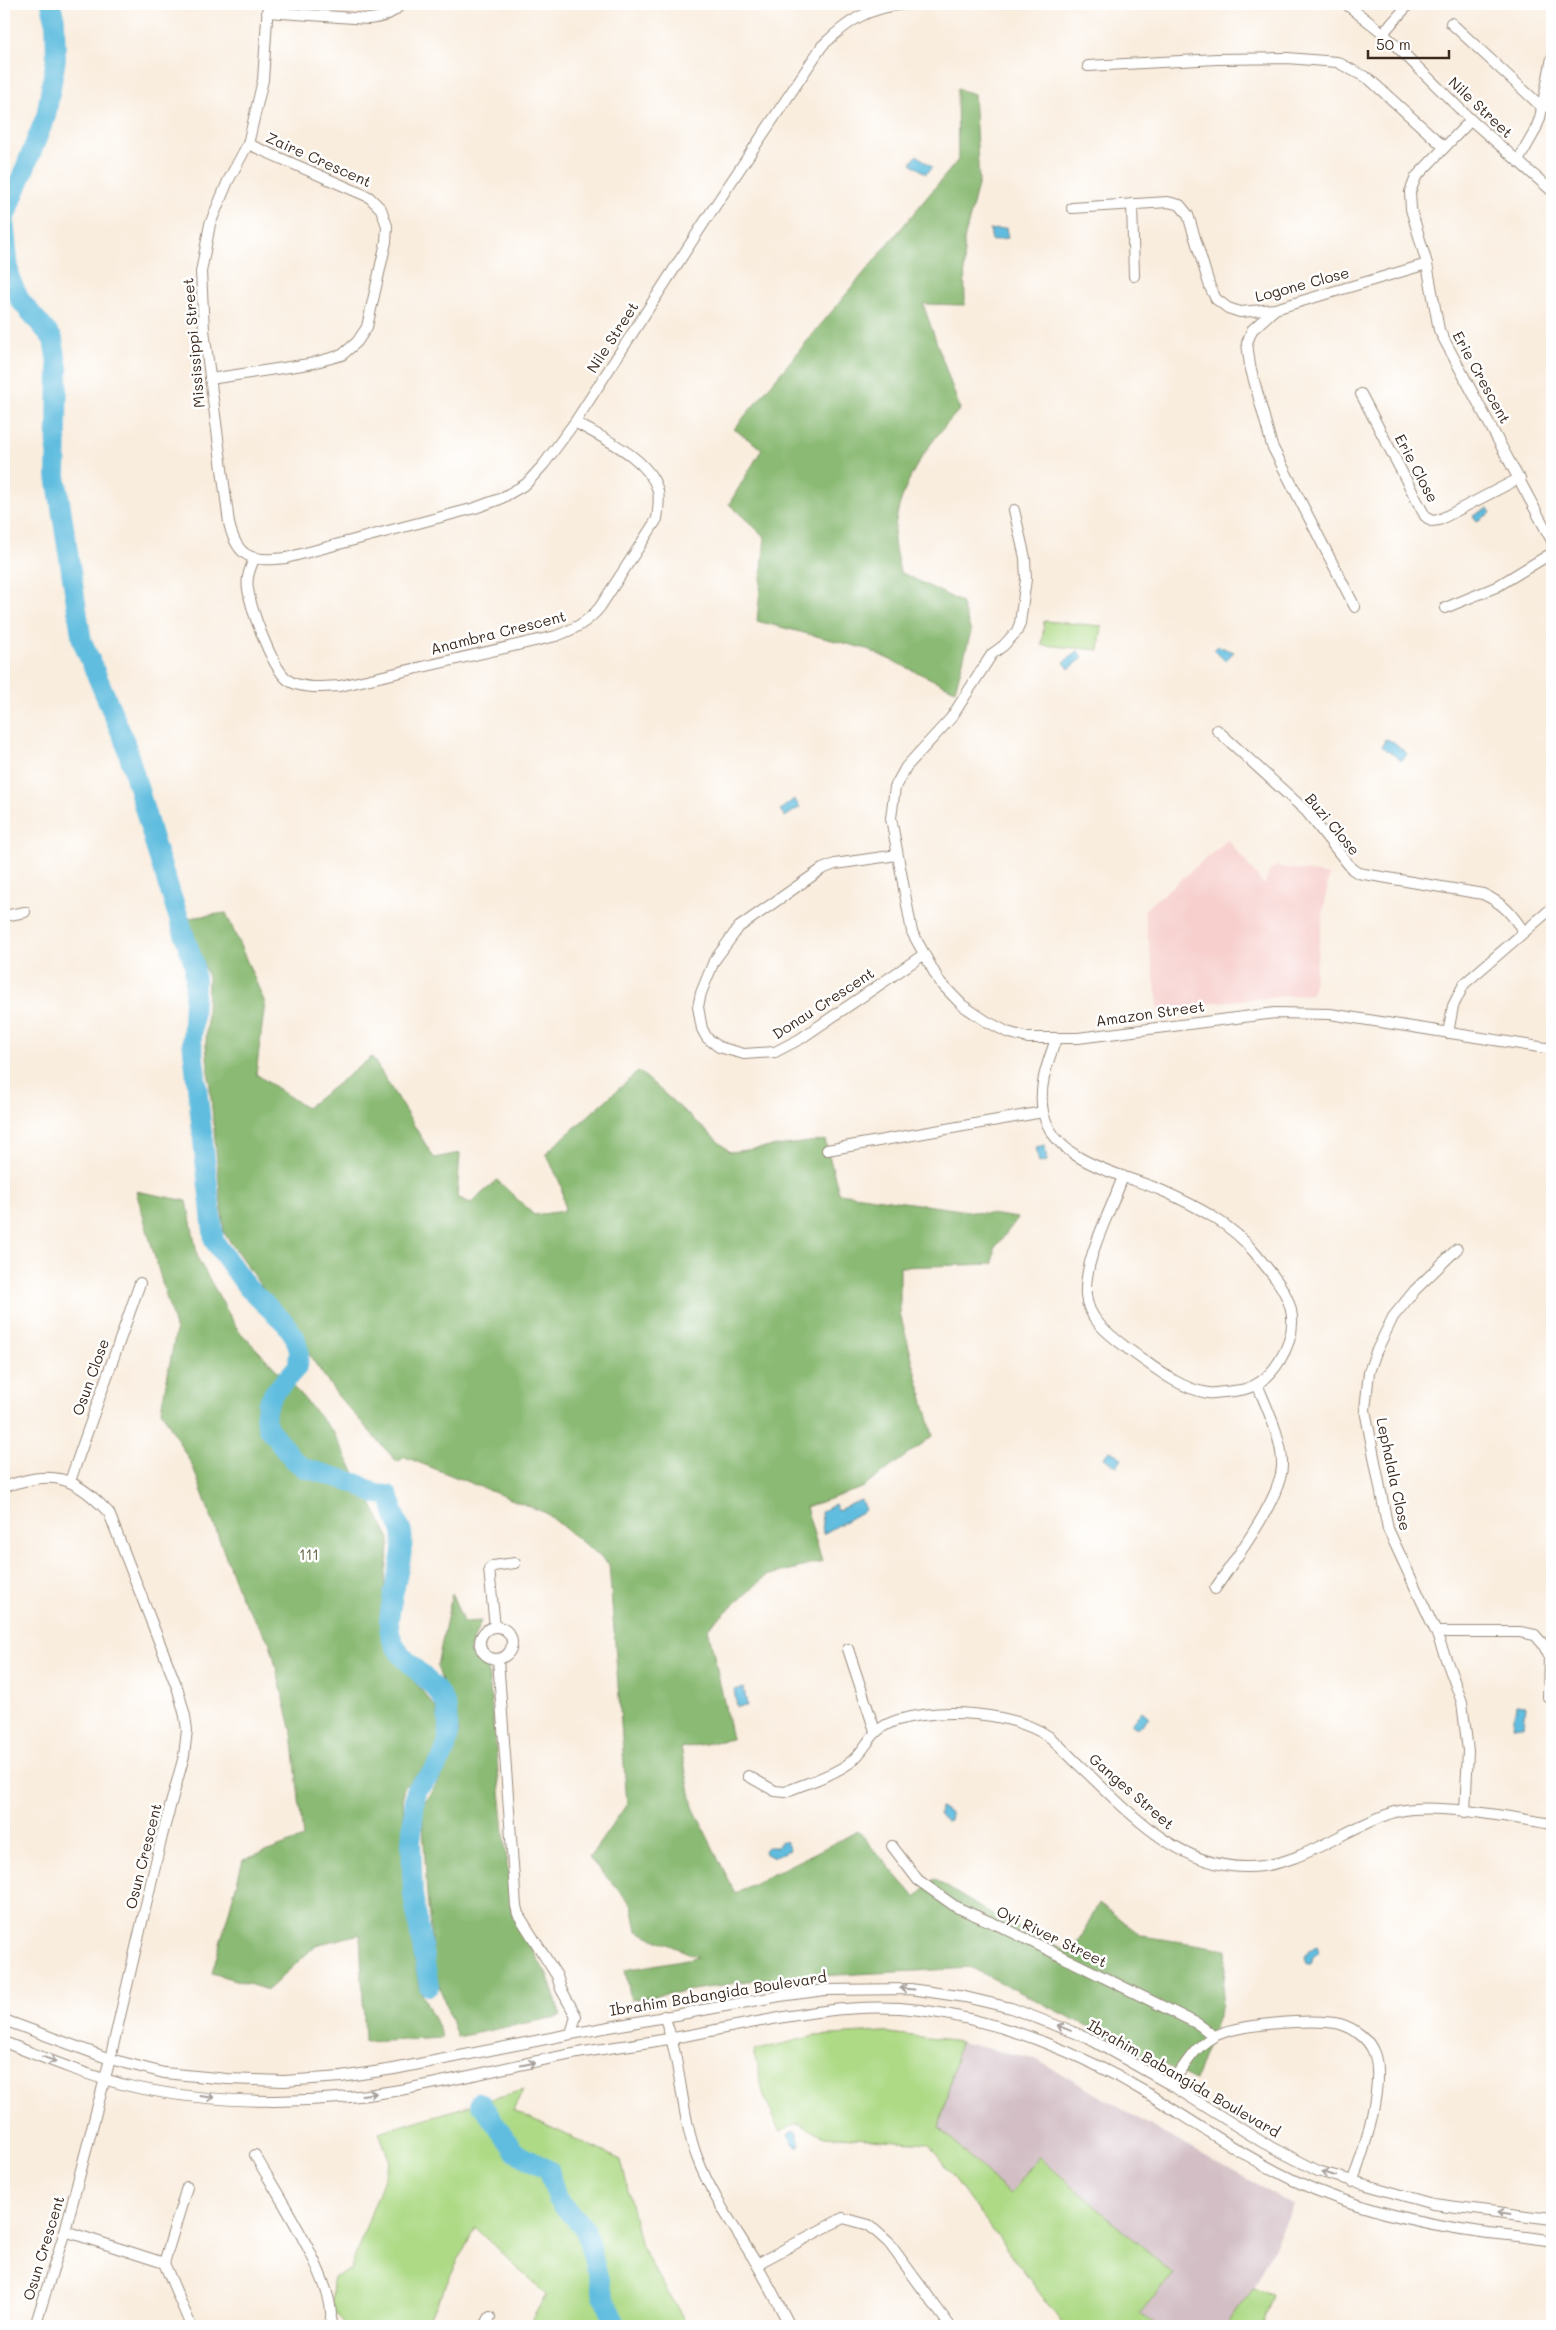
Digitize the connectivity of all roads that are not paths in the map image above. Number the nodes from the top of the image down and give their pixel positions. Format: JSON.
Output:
{"nodes":[{"id":1,"x":401,"y":4,"type":"edge"},
{"id":2,"x":905,"y":4,"type":"edge"},
{"id":3,"x":1346,"y":4,"type":"edge"},
{"id":4,"x":1409,"y":4,"type":"edge"},
{"id":5,"x":268,"y":8,"type":"edge"},
{"id":6,"x":1451,"y":23,"type":"dead end"},
{"id":7,"x":1383,"y":33,"type":"junction"},
{"id":8,"x":1552,"y":58,"type":"edge"},
{"id":9,"x":1088,"y":66,"type":"dead end"},
{"id":10,"x":1543,"y":108,"type":"junction"},
{"id":11,"x":1471,"y":120,"type":"junction"},
{"id":12,"x":248,"y":144,"type":"junction"},
{"id":13,"x":1444,"y":146,"type":"junction"},
{"id":14,"x":1518,"y":161,"type":"junction"},
{"id":15,"x":1552,"y":191,"type":"edge"},
{"id":16,"x":1132,"y":204,"type":"junction"},
{"id":17,"x":1072,"y":208,"type":"dead end"},
{"id":18,"x":1428,"y":264,"type":"junction"},
{"id":19,"x":1134,"y":276,"type":"dead end"},
{"id":20,"x":1275,"y":309,"type":"junction"},
{"id":21,"x":210,"y":379,"type":"junction"},
{"id":22,"x":1361,"y":394,"type":"dead end"},
{"id":23,"x":575,"y":422,"type":"junction"},
{"id":24,"x":1520,"y":478,"type":"junction"},
{"id":25,"x":1014,"y":510,"type":"dead end"},
{"id":26,"x":1552,"y":541,"type":"edge"},
{"id":27,"x":1552,"y":553,"type":"edge"},
{"id":28,"x":254,"y":559,"type":"junction"},
{"id":29,"x":1355,"y":607,"type":"dead end"},
{"id":30,"x":1445,"y":608,"type":"dead end"},
{"id":31,"x":1217,"y":730,"type":"dead end"},
{"id":32,"x":897,"y":855,"type":"junction"},
{"id":33,"x":1552,"y":908,"type":"edge"},
{"id":34,"x":25,"y":912,"type":"dead end"},
{"id":35,"x":4,"y":916,"type":"edge"},
{"id":36,"x":1524,"y":932,"type":"junction"},
{"id":37,"x":923,"y":955,"type":"junction"},
{"id":38,"x":1448,"y":1033,"type":"junction"},
{"id":39,"x":1056,"y":1039,"type":"junction"},
{"id":40,"x":1552,"y":1049,"type":"edge"},
{"id":41,"x":1043,"y":1112,"type":"junction"},
{"id":42,"x":827,"y":1150,"type":"dead end"},
{"id":43,"x":1122,"y":1176,"type":"junction"},
{"id":44,"x":1457,"y":1249,"type":"dead end"},
{"id":45,"x":140,"y":1283,"type":"dead end"},
{"id":46,"x":1257,"y":1384,"type":"junction"},
{"id":47,"x":70,"y":1481,"type":"junction"},
{"id":48,"x":4,"y":1487,"type":"edge"},
{"id":49,"x":515,"y":1564,"type":"dead end"},
{"id":50,"x":1215,"y":1589,"type":"dead end"},
{"id":51,"x":495,"y":1627,"type":"junction"},
{"id":52,"x":1436,"y":1632,"type":"junction"},
{"id":53,"x":848,"y":1649,"type":"dead end"},
{"id":54,"x":498,"y":1659,"type":"junction"},
{"id":55,"x":1548,"y":1697,"type":"dead end"},
{"id":56,"x":875,"y":1732,"type":"junction"},
{"id":57,"x":748,"y":1776,"type":"dead end"},
{"id":58,"x":1465,"y":1812,"type":"junction"},
{"id":59,"x":1552,"y":1824,"type":"edge"},
{"id":60,"x":892,"y":1846,"type":"dead end"},
{"id":61,"x":664,"y":2016,"type":"junction"},
{"id":62,"x":4,"y":2020,"type":"edge"},
{"id":63,"x":571,"y":2034,"type":"junction"},
{"id":64,"x":1214,"y":2036,"type":"junction"},
{"id":65,"x":672,"y":2038,"type":"junction"},
{"id":66,"x":4,"y":2042,"type":"edge"},
{"id":67,"x":110,"y":2059,"type":"junction"},
{"id":68,"x":104,"y":2079,"type":"junction"},
{"id":69,"x":1171,"y":2085,"type":"junction"},
{"id":70,"x":255,"y":2155,"type":"dead end"},
{"id":71,"x":1352,"y":2182,"type":"junction"},
{"id":72,"x":187,"y":2187,"type":"dead end"},
{"id":73,"x":1552,"y":2219,"type":"edge"},
{"id":74,"x":65,"y":2231,"type":"junction"},
{"id":75,"x":1552,"y":2240,"type":"edge"},
{"id":76,"x":164,"y":2263,"type":"junction"},
{"id":77,"x":757,"y":2264,"type":"junction"},
{"id":78,"x":35,"y":2326,"type":"edge"},
{"id":79,"x":191,"y":2326,"type":"edge"},
{"id":80,"x":329,"y":2326,"type":"edge"},
{"id":81,"x":790,"y":2326,"type":"edge"},
{"id":82,"x":950,"y":2326,"type":"edge"}],
"edges":[{"from":1,"to":5,"type":"street"},
{"from":2,"to":23,"type":"street","name":"Nile Street"},
{"from":3,"to":7,"type":"street","name":"Nile Street"},
{"from":4,"to":7,"type":"street"},
{"from":5,"to":12,"type":"street","name":"Mississippi Street"},
{"from":6,"to":10,"type":"street"},
{"from":7,"to":11,"type":"street","name":"Nile Street"},
{"from":8,"to":10,"type":"street"},
{"from":9,"to":13,"type":"street"},
{"from":10,"to":14,"type":"street"},
{"from":11,"to":13,"type":"street","name":"Erie Crescent"},
{"from":11,"to":14,"type":"street","name":"Nile Street"},
{"from":12,"to":21,"type":"street","name":"Mississippi Street"},
{"from":12,"to":21,"type":"street","name":"Zaire Crescent"},
{"from":13,"to":18,"type":"street","name":"Erie Crescent"},
{"from":14,"to":15,"type":"street","name":"Nile Street"},
{"from":16,"to":17,"type":"street","name":"Logone Close"},
{"from":16,"to":19,"type":"street"},
{"from":16,"to":20,"type":"street","name":"Logone Close"},
{"from":18,"to":20,"type":"street","name":"Logone Close"},
{"from":18,"to":24,"type":"street","name":"Erie Crescent"},
{"from":20,"to":29,"type":"street"},
{"from":21,"to":28,"type":"street","name":"Mississippi Street"},
{"from":22,"to":24,"type":"street","name":"Erie Close"},
{"from":23,"to":28,"type":"street","name":"Nile Street"},
{"from":23,"to":28,"type":"street","name":"Anambra Crescent"},
{"from":24,"to":26,"type":"street","name":"Erie Crescent"},
{"from":25,"to":32,"type":"street","name":"Amazon Street"},
{"from":27,"to":30,"type":"street"},
{"from":31,"to":36,"type":"street","name":"Buzi Close"},
{"from":32,"to":37,"type":"street","name":"Amazon Street"},
{"from":32,"to":37,"type":"street","name":"Donau Crescent"},
{"from":33,"to":36,"type":"street"},
{"from":34,"to":35,"type":"street"},
{"from":36,"to":38,"type":"street"},
{"from":37,"to":39,"type":"street","name":"Amazon Street"},
{"from":38,"to":39,"type":"street","name":"Amazon Street"},
{"from":38,"to":40,"type":"street","name":"Amazon Street"},
{"from":39,"to":41,"type":"street"},
{"from":41,"to":42,"type":"street"},
{"from":41,"to":43,"type":"street"},
{"from":43,"to":46,"type":"street"},
{"from":43,"to":46,"type":"street"},
{"from":44,"to":52,"type":"street","name":"Lephalala Close"},
{"from":45,"to":47,"type":"street","name":"Osun Close"},
{"from":46,"to":50,"type":"street"},
{"from":47,"to":48,"type":"street","name":"Osun Crescent"},
{"from":47,"to":67,"type":"street","name":"Osun Crescent"},
{"from":49,"to":51,"type":"street"},
{"from":51,"to":54,"type":"street"},
{"from":51,"to":54,"type":"street"},
{"from":52,"to":55,"type":"street"},
{"from":52,"to":58,"type":"street","name":"Lephalala Close"},
{"from":53,"to":56,"type":"street"},
{"from":54,"to":63,"type":"street"},
{"from":56,"to":57,"type":"street","name":"Ganges Street"},
{"from":56,"to":58,"type":"street","name":"Ganges Street"},
{"from":58,"to":59,"type":"street","name":"Ganges Street"},
{"from":60,"to":64,"type":"street","name":"Oyi River Street"},
{"from":61,"to":63,"type":"street","name":"Ibrahim Babangida Boulevard"},
{"from":61,"to":65,"type":"street"},
{"from":69,"to":61,"type":"street","name":"Ibrahim Babangida Boulevard","one_way":true},
{"from":62,"to":67,"type":"street","name":"Ibrahim Babangida Boulevard"},
{"from":63,"to":67,"type":"street","name":"Ibrahim Babangida Boulevard"},
{"from":64,"to":69,"type":"street"},
{"from":64,"to":71,"type":"street"},
{"from":68,"to":65,"type":"street","one_way":true},
{"from":65,"to":75,"type":"street"},
{"from":65,"to":77,"type":"street"},
{"from":66,"to":68,"type":"street","one_way":true},
{"from":67,"to":68,"type":"street","name":"Osun Crescent"},
{"from":68,"to":74,"type":"street","name":"Osun Crescent"},
{"from":71,"to":69,"type":"street","name":"Ibrahim Babangida Boulevard","one_way":true},
{"from":70,"to":80,"type":"street"},
{"from":73,"to":71,"type":"street","name":"Ibrahim Babangida Boulevard","one_way":true},
{"from":72,"to":76,"type":"street"},
{"from":74,"to":76,"type":"street"},
{"from":74,"to":78,"type":"street","name":"Osun Crescent"},
{"from":76,"to":79,"type":"street"},
{"from":77,"to":81,"type":"street"},
{"from":77,"to":82,"type":"street"}]}
